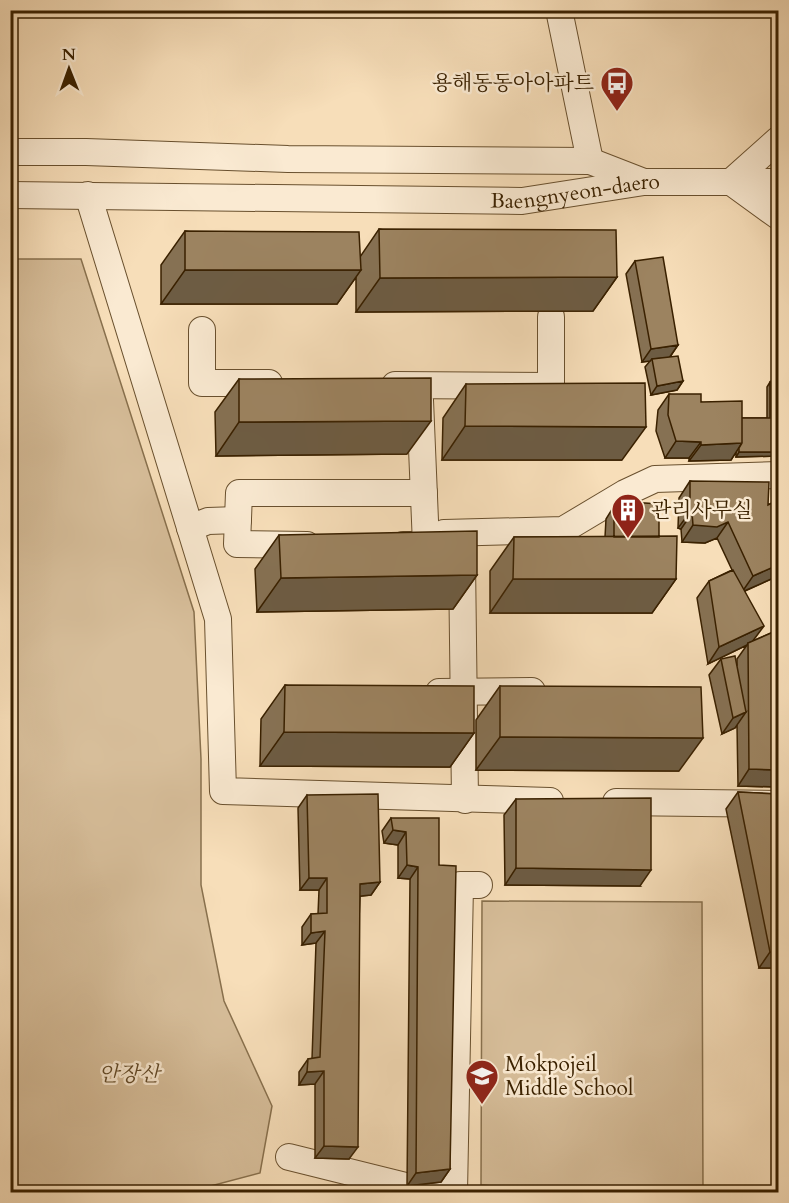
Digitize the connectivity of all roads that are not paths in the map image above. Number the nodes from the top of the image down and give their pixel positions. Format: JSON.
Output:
{"nodes":[{"id":1,"x":559,"y":10,"type":"edge"},
{"id":2,"x":778,"y":140,"type":"edge"},
{"id":3,"x":10,"y":152,"type":"edge"},
{"id":4,"x":590,"y":161,"type":"junction"},
{"id":5,"x":644,"y":182,"type":"junction"},
{"id":6,"x":731,"y":182,"type":"junction"},
{"id":7,"x":778,"y":183,"type":"edge"},
{"id":8,"x":10,"y":195,"type":"edge"},
{"id":9,"x":88,"y":195,"type":"junction"},
{"id":10,"x":778,"y":216,"type":"edge"},
{"id":11,"x":551,"y":317,"type":"dead end"},
{"id":12,"x":202,"y":330,"type":"dead end"},
{"id":13,"x":293,"y":384,"type":"edge"},
{"id":14,"x":374,"y":385,"type":"edge"},
{"id":15,"x":419,"y":385,"type":"junction"},
{"id":16,"x":778,"y":475,"type":"edge"},
{"id":17,"x":424,"y":493,"type":"junction"},
{"id":18,"x":238,"y":520,"type":"junction"},
{"id":19,"x":190,"y":528,"type":"junction"},
{"id":20,"x":426,"y":532,"type":"junction"},
{"id":21,"x":461,"y":533,"type":"junction"},
{"id":22,"x":332,"y":545,"type":"edge"},
{"id":23,"x":379,"y":545,"type":"edge"},
{"id":24,"x":559,"y":691,"type":"edge"},
{"id":25,"x":416,"y":692,"type":"edge"},
{"id":26,"x":464,"y":692,"type":"junction"},
{"id":27,"x":465,"y":800,"type":"junction"},
{"id":28,"x":778,"y":804,"type":"edge"},
{"id":29,"x":478,"y":885,"type":"dead end"},
{"id":30,"x":289,"y":1157,"type":"dead end"},
{"id":31,"x":452,"y":1192,"type":"edge"}],
"edges":[{"from":1,"to":4,"type":"street"},
{"from":2,"to":6,"type":"street"},
{"from":3,"to":4,"type":"street","name":"Baengnyeon-daero"},
{"from":4,"to":5,"type":"street","name":"Baengnyeon-daero"},
{"from":5,"to":6,"type":"street"},
{"from":5,"to":9,"type":"street","name":"Baengnyeon-daero"},
{"from":6,"to":7,"type":"street"},
{"from":6,"to":10,"type":"street"},
{"from":8,"to":9,"type":"street","name":"Baengnyeon-daero"},
{"from":9,"to":19,"type":"street"},
{"from":11,"to":15,"type":"street"},
{"from":12,"to":13,"type":"street"},
{"from":14,"to":15,"type":"street"},
{"from":15,"to":17,"type":"street"},
{"from":16,"to":21,"type":"street"},
{"from":17,"to":18,"type":"street"},
{"from":17,"to":20,"type":"street"},
{"from":18,"to":19,"type":"street"},
{"from":18,"to":22,"type":"street"},
{"from":19,"to":27,"type":"street"},
{"from":20,"to":21,"type":"street"},
{"from":20,"to":23,"type":"street"},
{"from":21,"to":26,"type":"street"},
{"from":24,"to":26,"type":"street"},
{"from":25,"to":26,"type":"street"},
{"from":26,"to":27,"type":"street"},
{"from":27,"to":28,"type":"street"},
{"from":29,"to":31,"type":"street"},
{"from":30,"to":31,"type":"street"}]}
